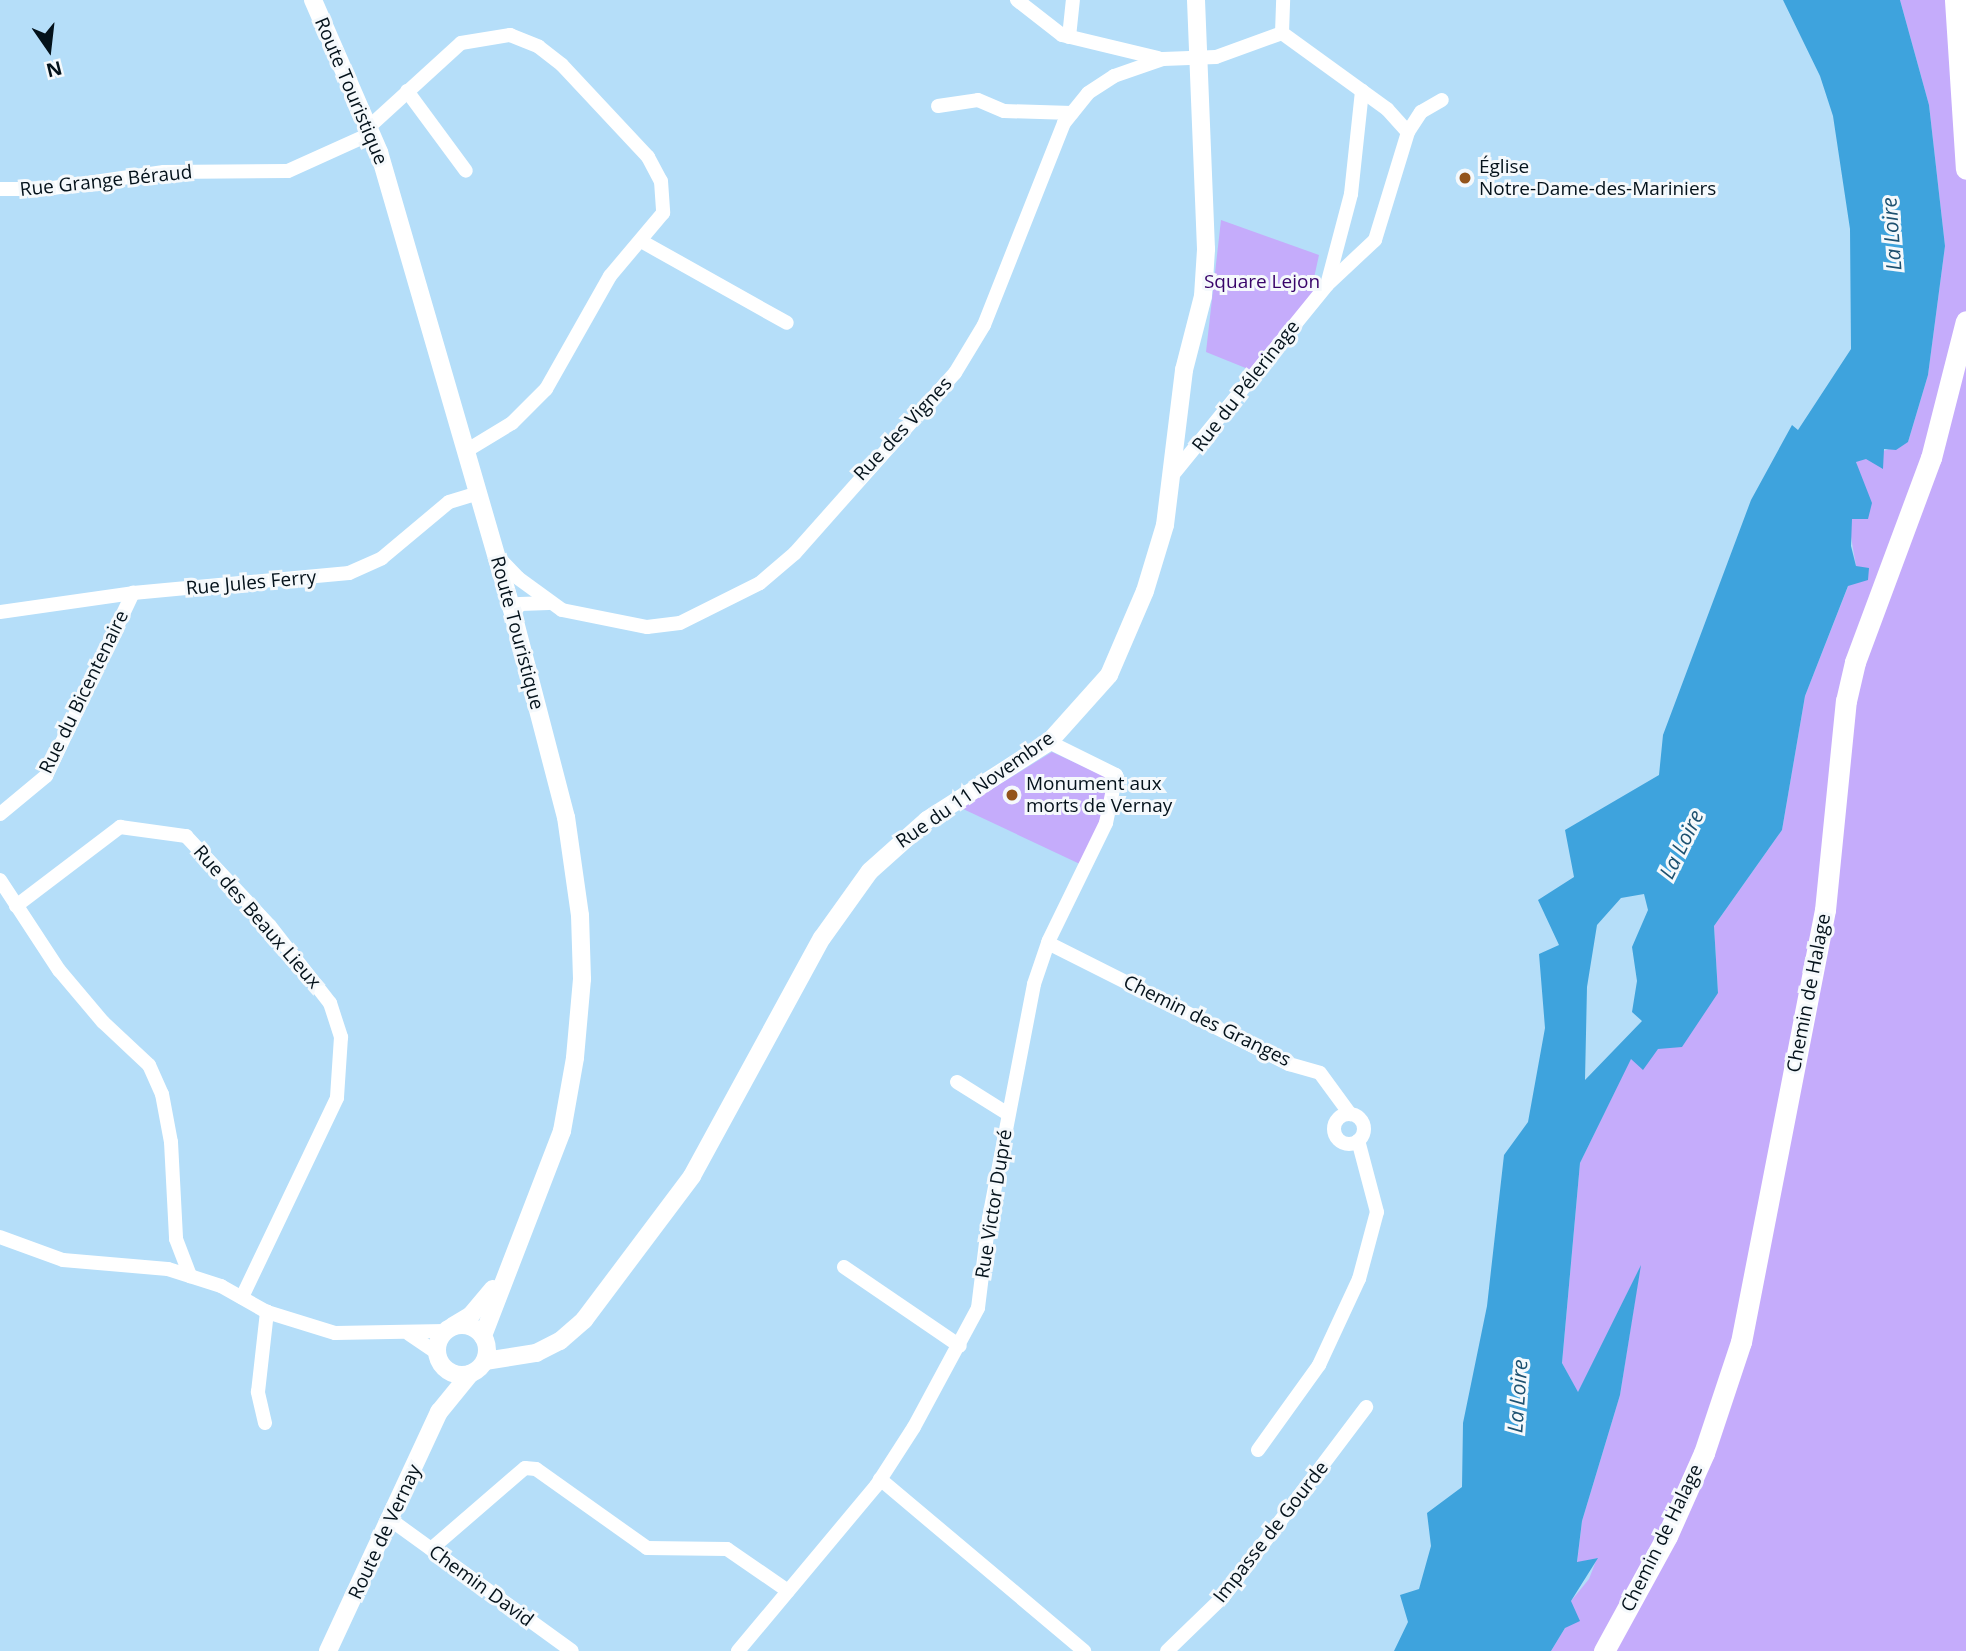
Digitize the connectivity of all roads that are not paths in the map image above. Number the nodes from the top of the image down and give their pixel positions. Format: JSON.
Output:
{"nodes":[{"id":1,"x":313,"y":0,"type":"edge"},
{"id":2,"x":1017,"y":0,"type":"edge"},
{"id":3,"x":1073,"y":0,"type":"edge"},
{"id":4,"x":1196,"y":0,"type":"edge"},
{"id":5,"x":1283,"y":0,"type":"edge"},
{"id":6,"x":1955,"y":0,"type":"edge"},
{"id":7,"x":1282,"y":33,"type":"junction"},
{"id":8,"x":1069,"y":37,"type":"junction"},
{"id":9,"x":1200,"y":57,"type":"junction"},
{"id":10,"x":1163,"y":59,"type":"junction"},
{"id":11,"x":407,"y":91,"type":"junction"},
{"id":12,"x":1362,"y":91,"type":"junction"},
{"id":13,"x":1442,"y":100,"type":"dead end"},
{"id":14,"x":938,"y":106,"type":"dead end"},
{"id":15,"x":1072,"y":113,"type":"junction"},
{"id":16,"x":371,"y":129,"type":"junction"},
{"id":17,"x":1408,"y":132,"type":"junction"},
{"id":18,"x":1966,"y":169,"type":"edge"},
{"id":19,"x":466,"y":171,"type":"dead end"},
{"id":20,"x":0,"y":189,"type":"edge"},
{"id":21,"x":641,"y":241,"type":"junction"},
{"id":22,"x":1327,"y":285,"type":"junction"},
{"id":23,"x":1966,"y":321,"type":"edge"},
{"id":24,"x":787,"y":323,"type":"dead end"},
{"id":25,"x":466,"y":451,"type":"junction"},
{"id":26,"x":1175,"y":472,"type":"junction"},
{"id":27,"x":478,"y":493,"type":"junction"},
{"id":28,"x":495,"y":554,"type":"junction"},
{"id":29,"x":132,"y":593,"type":"junction"},
{"id":30,"x":550,"y":603,"type":"junction"},
{"id":31,"x":0,"y":612,"type":"edge"},
{"id":32,"x":513,"y":614,"type":"junction"},
{"id":33,"x":1049,"y":742,"type":"junction"},
{"id":34,"x":0,"y":814,"type":"edge"},
{"id":35,"x":0,"y":880,"type":"edge"},
{"id":36,"x":16,"y":906,"type":"junction"},
{"id":37,"x":1048,"y":943,"type":"junction"},
{"id":38,"x":957,"y":1082,"type":"dead end"},
{"id":39,"x":1008,"y":1114,"type":"junction"},
{"id":40,"x":1350,"y":1114,"type":"junction"},
{"id":41,"x":1358,"y":1140,"type":"junction"},
{"id":42,"x":0,"y":1237,"type":"edge"},
{"id":43,"x":844,"y":1267,"type":"dead end"},
{"id":44,"x":190,"y":1276,"type":"junction"},
{"id":45,"x":502,"y":1279,"type":"junction"},
{"id":46,"x":242,"y":1297,"type":"junction"},
{"id":47,"x":267,"y":1311,"type":"junction"},
{"id":48,"x":449,"y":1329,"type":"junction"},
{"id":49,"x":409,"y":1334,"type":"junction"},
{"id":50,"x":484,"y":1339,"type":"junction"},
{"id":51,"x":960,"y":1346,"type":"junction"},
{"id":52,"x":537,"y":1353,"type":"junction"},
{"id":53,"x":437,"y":1355,"type":"junction"},
{"id":54,"x":485,"y":1362,"type":"junction"},
{"id":55,"x":470,"y":1374,"type":"junction"},
{"id":56,"x":1366,"y":1407,"type":"dead end"},
{"id":57,"x":439,"y":1412,"type":"junction"},
{"id":58,"x":265,"y":1423,"type":"dead end"},
{"id":59,"x":1258,"y":1450,"type":"dead end"},
{"id":60,"x":880,"y":1479,"type":"junction"},
{"id":61,"x":391,"y":1520,"type":"junction"},
{"id":62,"x":431,"y":1549,"type":"junction"},
{"id":63,"x":788,"y":1591,"type":"junction"},
{"id":64,"x":328,"y":1651,"type":"edge"},
{"id":65,"x":572,"y":1651,"type":"edge"},
{"id":66,"x":738,"y":1651,"type":"edge"},
{"id":67,"x":1084,"y":1651,"type":"edge"},
{"id":68,"x":1167,"y":1651,"type":"edge"},
{"id":69,"x":1604,"y":1651,"type":"edge"}],
"edges":[{"from":1,"to":16,"type":"street","name":"Route Touristique"},
{"from":2,"to":8,"type":"street"},
{"from":3,"to":8,"type":"street"},
{"from":4,"to":9,"type":"street","name":"Rue du 11 Novembre"},
{"from":5,"to":7,"type":"street"},
{"from":6,"to":18,"type":"main road"},
{"from":7,"to":9,"type":"street","name":"Rue des Vignes"},
{"from":7,"to":12,"type":"street"},
{"from":8,"to":10,"type":"street"},
{"from":9,"to":10,"type":"street","name":"Rue des Vignes"},
{"from":9,"to":26,"type":"street","name":"Rue du 11 Novembre"},
{"from":10,"to":15,"type":"street","name":"Rue des Vignes"},
{"from":11,"to":16,"type":"street","name":"Rue Grange Béraud"},
{"from":11,"to":19,"type":"street"},
{"from":11,"to":21,"type":"street","name":"Rue Grange Béraud"},
{"from":12,"to":17,"type":"street"},
{"from":12,"to":22,"type":"street"},
{"from":13,"to":17,"type":"street"},
{"from":14,"to":15,"type":"street"},
{"from":15,"to":30,"type":"street","name":"Rue des Vignes"},
{"from":16,"to":20,"type":"street","name":"Rue Grange Béraud"},
{"from":16,"to":25,"type":"street","name":"Route Touristique"},
{"from":17,"to":22,"type":"street","name":"Rue du Pélerinage"},
{"from":21,"to":24,"type":"street"},
{"from":21,"to":25,"type":"street","name":"Rue Grange Béraud"},
{"from":22,"to":26,"type":"street","name":"Rue du Pélerinage"},
{"from":23,"to":69,"type":"main road","name":"Chemin de Halage"},
{"from":25,"to":27,"type":"street","name":"Route Touristique"},
{"from":26,"to":33,"type":"street","name":"Rue du 11 Novembre"},
{"from":27,"to":28,"type":"street","name":"Route Touristique"},
{"from":27,"to":29,"type":"street","name":"Rue Jules Ferry"},
{"from":28,"to":30,"type":"street","name":"Rue des Vignes"},
{"from":28,"to":32,"type":"street","name":"Route Touristique"},
{"from":29,"to":31,"type":"street","name":"Rue Jules Ferry"},
{"from":29,"to":34,"type":"street","name":"Rue du Bicentenaire"},
{"from":30,"to":32,"type":"street"},
{"from":32,"to":45,"type":"street","name":"Route Touristique"},
{"from":33,"to":37,"type":"street","name":"Rue Victor Dupré"},
{"from":33,"to":52,"type":"street","name":"Rue du 11 Novembre"},
{"from":35,"to":36,"type":"street"},
{"from":36,"to":44,"type":"street"},
{"from":36,"to":46,"type":"street","name":"Rue des Beaux Lieux"},
{"from":37,"to":39,"type":"street","name":"Rue Victor Dupré"},
{"from":37,"to":40,"type":"street","name":"Chemin des Granges"},
{"from":38,"to":39,"type":"street"},
{"from":39,"to":51,"type":"street","name":"Rue Victor Dupré"},
{"from":40,"to":41,"type":"street"},
{"from":40,"to":41,"type":"street"},
{"from":41,"to":59,"type":"street"},
{"from":42,"to":44,"type":"street"},
{"from":43,"to":51,"type":"street"},
{"from":44,"to":46,"type":"street"},
{"from":45,"to":48,"type":"street","name":"Route Touristique"},
{"from":45,"to":50,"type":"street","name":"Route Touristique"},
{"from":46,"to":47,"type":"street"},
{"from":47,"to":49,"type":"street"},
{"from":47,"to":58,"type":"street"},
{"from":48,"to":49,"type":"street"},
{"from":48,"to":50,"type":"street"},
{"from":48,"to":53,"type":"street"},
{"from":49,"to":53,"type":"street"},
{"from":50,"to":52,"type":"street"},
{"from":50,"to":54,"type":"street"},
{"from":51,"to":60,"type":"street","name":"Rue Victor Dupré"},
{"from":52,"to":54,"type":"street","name":"Rue du 11 Novembre"},
{"from":53,"to":55,"type":"street"},
{"from":53,"to":57,"type":"street","name":"Route de Vernay"},
{"from":54,"to":55,"type":"street"},
{"from":55,"to":57,"type":"street","name":"Route de Vernay"},
{"from":56,"to":68,"type":"street","name":"Impasse de Gourde"},
{"from":57,"to":61,"type":"street","name":"Route de Vernay"},
{"from":60,"to":63,"type":"street","name":"Rue Victor Dupré"},
{"from":60,"to":67,"type":"street"},
{"from":61,"to":62,"type":"street","name":"Chemin David"},
{"from":61,"to":64,"type":"street","name":"Route de Vernay"},
{"from":62,"to":63,"type":"street"},
{"from":62,"to":65,"type":"street","name":"Chemin David"},
{"from":63,"to":66,"type":"street","name":"Rue Victor Dupré"}]}
